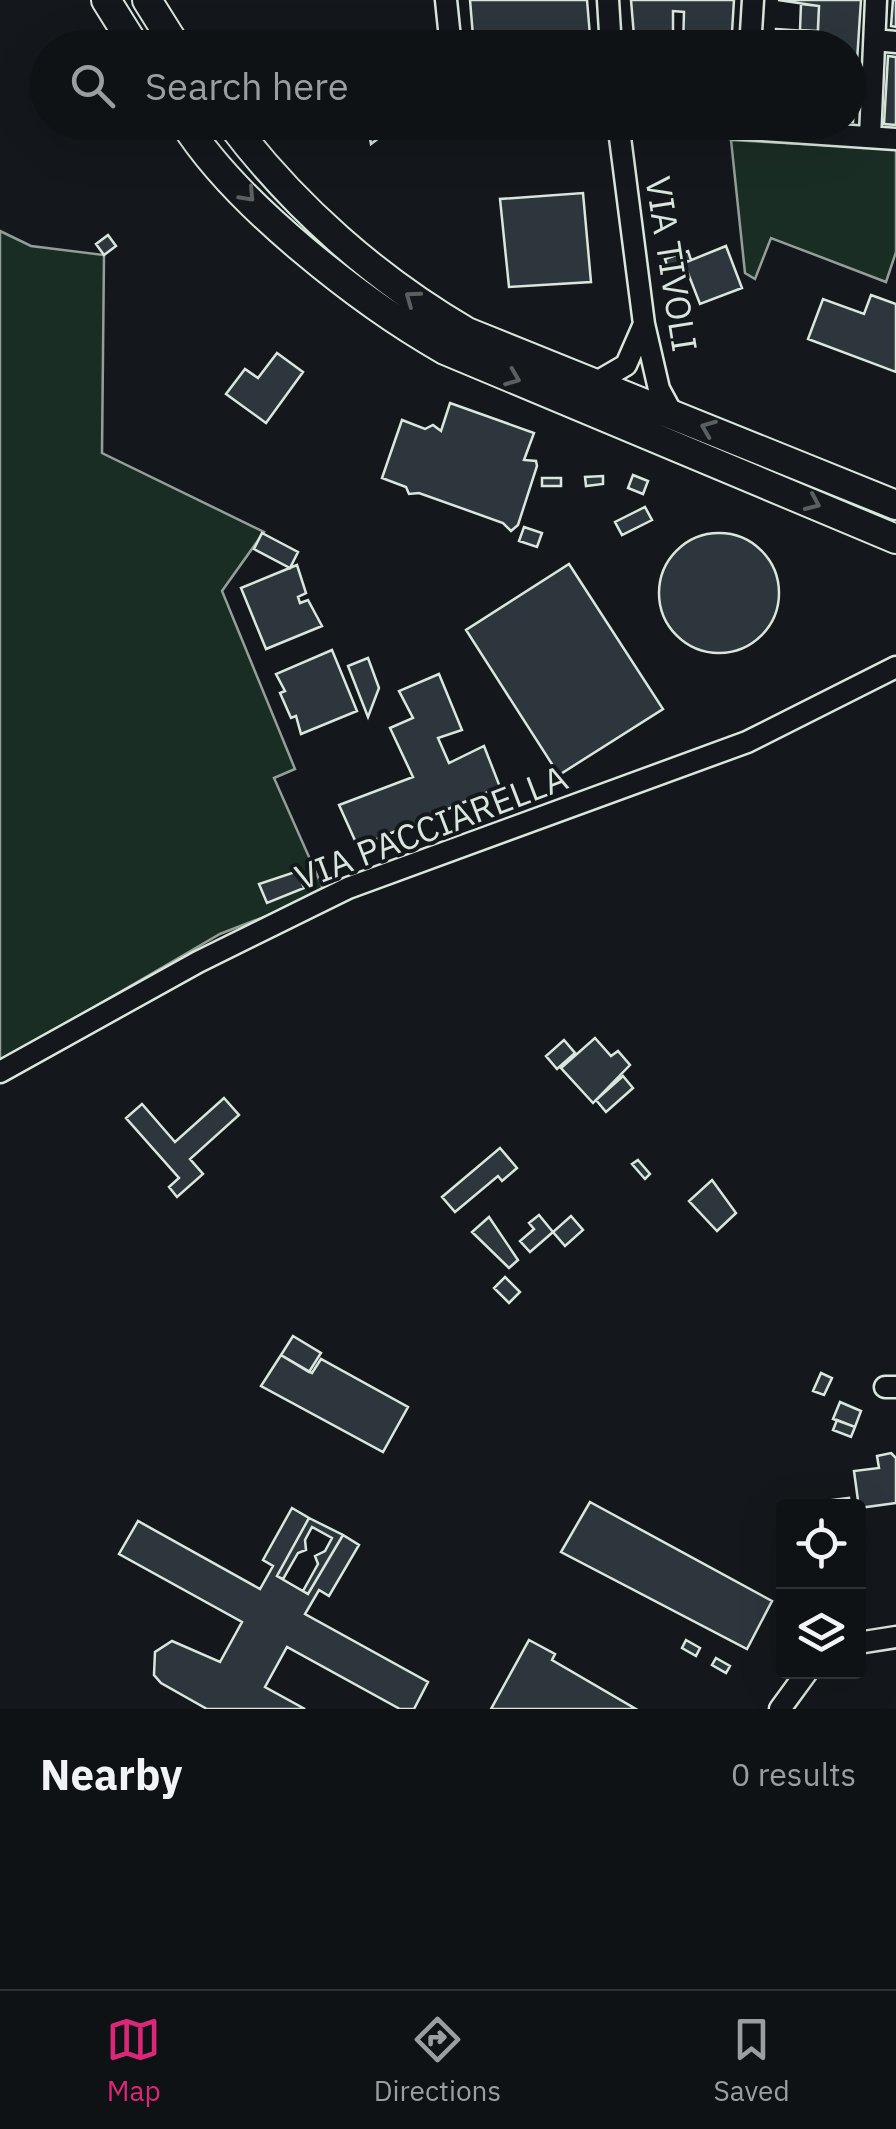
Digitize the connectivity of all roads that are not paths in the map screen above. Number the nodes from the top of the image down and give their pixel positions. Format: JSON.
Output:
{"nodes":[{"id":1,"x":106,"y":0,"type":"edge"},
{"id":2,"x":147,"y":0,"type":"edge"},
{"id":3,"x":446,"y":0,"type":"edge"},
{"id":4,"x":608,"y":0,"type":"edge"},
{"id":5,"x":753,"y":0,"type":"edge"},
{"id":6,"x":876,"y":0,"type":"edge"},
{"id":7,"x":125,"y":30,"type":"edge"},
{"id":8,"x":166,"y":30,"type":"edge"},
{"id":9,"x":449,"y":30,"type":"edge"},
{"id":10,"x":610,"y":30,"type":"edge"},
{"id":11,"x":751,"y":30,"type":"edge"},
{"id":12,"x":885,"y":41,"type":"edge"},
{"id":13,"x":866,"y":137,"type":"edge"},
{"id":14,"x":870,"y":137,"type":"junction"},
{"id":15,"x":896,"y":139,"type":"edge"},
{"id":16,"x":200,"y":140,"type":"edge"},
{"id":17,"x":245,"y":140,"type":"edge"},
{"id":18,"x":620,"y":140,"type":"edge"},
{"id":19,"x":644,"y":324,"type":"junction"},
{"id":20,"x":595,"y":383,"type":"junction"},
{"id":21,"x":672,"y":414,"type":"junction"},
{"id":22,"x":896,"y":505,"type":"edge"},
{"id":23,"x":896,"y":538,"type":"edge"},
{"id":24,"x":896,"y":667,"type":"edge"},
{"id":25,"x":0,"y":1072,"type":"edge"},
{"id":26,"x":896,"y":1637,"type":"edge"},
{"id":27,"x":866,"y":1642,"type":"edge"},
{"id":28,"x":803,"y":1679,"type":"edge"},
{"id":29,"x":780,"y":1709,"type":"edge"}],
"edges":[{"from":1,"to":7,"type":"main road"},
{"from":2,"to":8,"type":"main road"},
{"from":3,"to":9,"type":"street"},
{"from":4,"to":10,"type":"street"},
{"from":5,"to":11,"type":"street"},
{"from":6,"to":12,"type":"street"},
{"from":12,"to":14,"type":"street"},
{"from":13,"to":14,"type":"street"},
{"from":14,"to":15,"type":"street"},
{"from":16,"to":23,"type":"main road","one_way":true},
{"from":20,"to":17,"type":"main road","one_way":true},
{"from":18,"to":19,"type":"street","name":"VIA TIVOLI"},
{"from":19,"to":20,"type":"street"},
{"from":19,"to":21,"type":"street","name":"VIA TIVOLI"},
{"from":20,"to":21,"type":"main road"},
{"from":22,"to":21,"type":"main road","one_way":true},
{"from":24,"to":25,"type":"street","name":"VIA PACCIARELLA"},
{"from":26,"to":27,"type":"street"},
{"from":28,"to":29,"type":"street"}]}
